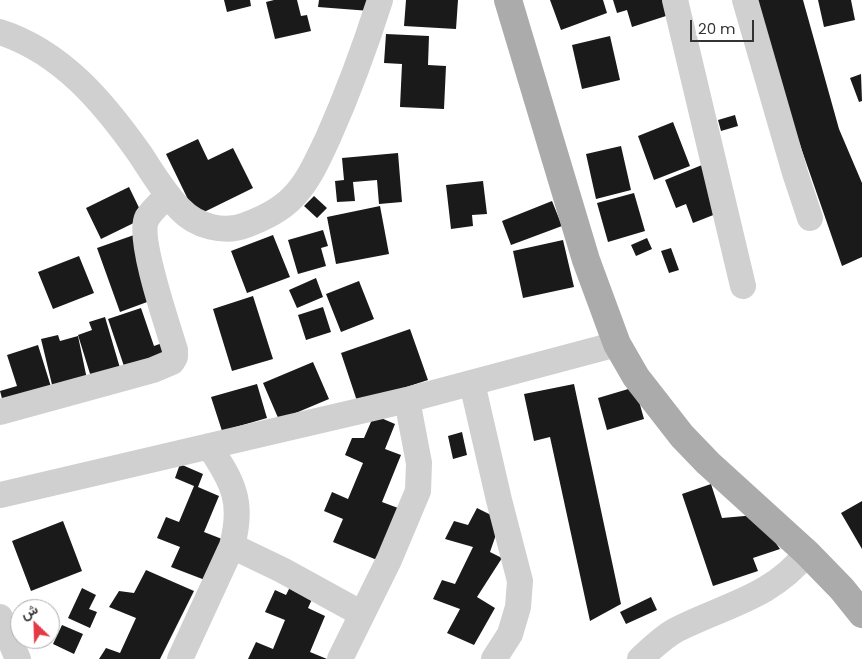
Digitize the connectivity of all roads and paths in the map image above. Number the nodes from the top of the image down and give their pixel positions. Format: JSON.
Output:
{"nodes":[{"id":1,"x":380,"y":0,"type":"edge"},
{"id":2,"x":508,"y":0,"type":"edge"},
{"id":3,"x":675,"y":0,"type":"edge"},
{"id":4,"x":745,"y":0,"type":"edge"},
{"id":5,"x":0,"y":32,"type":"edge"},
{"id":6,"x":168,"y":195,"type":"junction"},
{"id":7,"x":810,"y":218,"type":"dead end"},
{"id":8,"x":743,"y":286,"type":"dead end"},
{"id":9,"x":617,"y":344,"type":"junction"},
{"id":10,"x":472,"y":383,"type":"junction"},
{"id":11,"x":407,"y":400,"type":"junction"},
{"id":12,"x":0,"y":412,"type":"edge"},
{"id":13,"x":209,"y":446,"type":"junction"},
{"id":14,"x":0,"y":495,"type":"edge"},
{"id":15,"x":232,"y":546,"type":"junction"},
{"id":16,"x":807,"y":553,"type":"junction"},
{"id":17,"x":362,"y":614,"type":"junction"},
{"id":18,"x":862,"y":614,"type":"edge"},
{"id":19,"x":0,"y":616,"type":"edge"},
{"id":20,"x":18,"y":659,"type":"edge"},
{"id":21,"x":180,"y":659,"type":"edge"},
{"id":22,"x":340,"y":659,"type":"edge"},
{"id":23,"x":494,"y":659,"type":"edge"},
{"id":24,"x":640,"y":659,"type":"edge"}],
"edges":[{"from":1,"to":6,"type":"street"},
{"from":2,"to":9,"type":"main road"},
{"from":3,"to":8,"type":"street"},
{"from":4,"to":7,"type":"street"},
{"from":5,"to":6,"type":"street"},
{"from":6,"to":12,"type":"street"},
{"from":9,"to":10,"type":"street"},
{"from":9,"to":16,"type":"main road"},
{"from":10,"to":11,"type":"street"},
{"from":10,"to":23,"type":"street"},
{"from":11,"to":13,"type":"street"},
{"from":11,"to":17,"type":"street"},
{"from":13,"to":14,"type":"street"},
{"from":13,"to":15,"type":"street"},
{"from":15,"to":17,"type":"street"},
{"from":15,"to":21,"type":"street"},
{"from":16,"to":18,"type":"main road"},
{"from":16,"to":24,"type":"street"},
{"from":17,"to":22,"type":"street"},
{"from":19,"to":20,"type":"street"}]}
